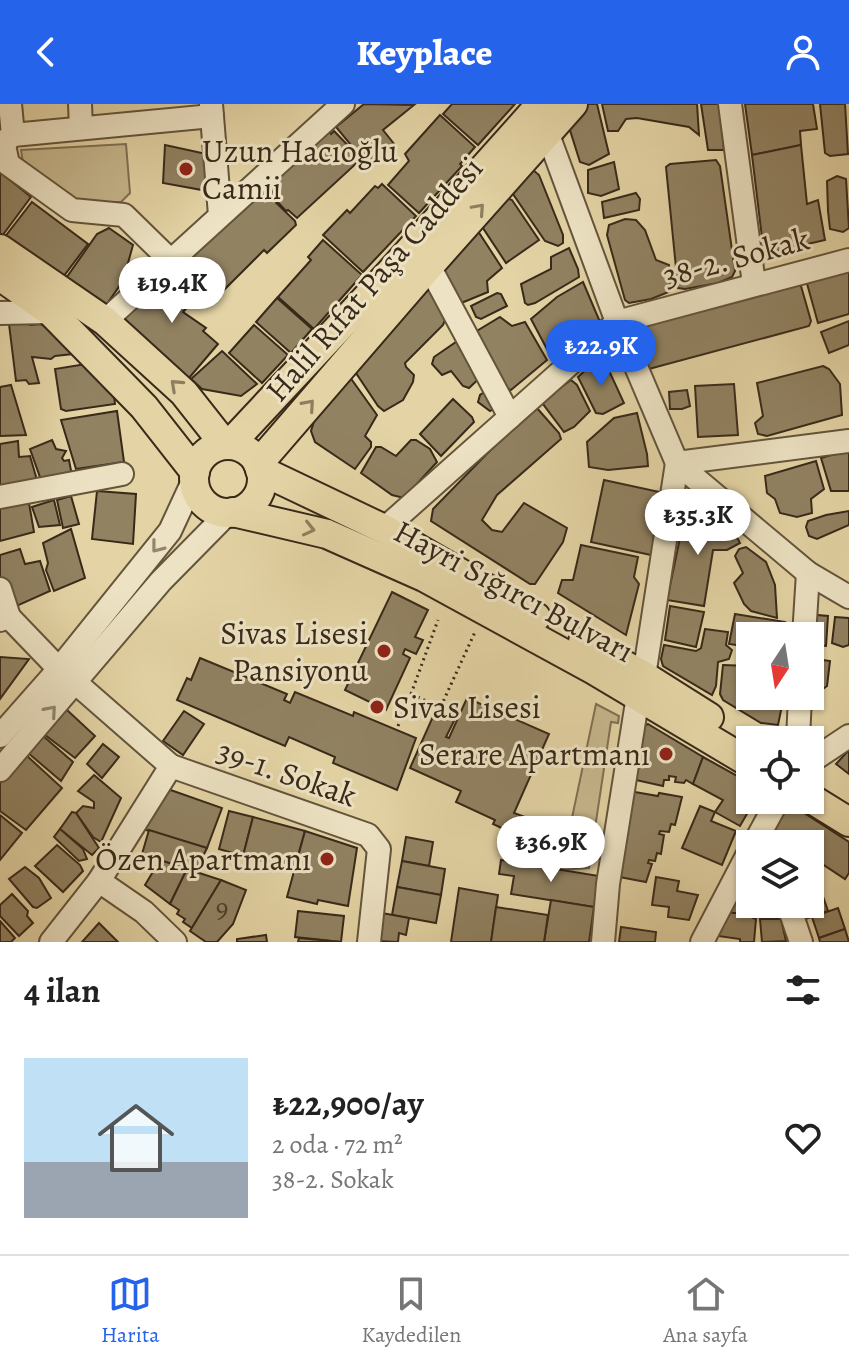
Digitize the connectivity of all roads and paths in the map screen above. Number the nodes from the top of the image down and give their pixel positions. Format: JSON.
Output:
{"nodes":[{"id":1,"x":10,"y":104,"type":"edge"},
{"id":2,"x":80,"y":104,"type":"edge"},
{"id":3,"x":343,"y":104,"type":"edge"},
{"id":4,"x":541,"y":104,"type":"edge"},
{"id":5,"x":573,"y":104,"type":"edge"},
{"id":6,"x":730,"y":104,"type":"edge"},
{"id":7,"x":212,"y":110,"type":"edge"},
{"id":8,"x":81,"y":128,"type":"junction"},
{"id":9,"x":547,"y":132,"type":"junction"},
{"id":10,"x":5,"y":142,"type":"edge"},
{"id":11,"x":220,"y":215,"type":"junction"},
{"id":12,"x":0,"y":249,"type":"edge"},
{"id":13,"x":170,"y":260,"type":"junction"},
{"id":14,"x":849,"y":260,"type":"edge"},
{"id":15,"x":429,"y":266,"type":"junction"},
{"id":16,"x":0,"y":276,"type":"edge"},
{"id":17,"x":754,"y":284,"type":"junction"},
{"id":18,"x":51,"y":312,"type":"junction"},
{"id":19,"x":0,"y":313,"type":"edge"},
{"id":20,"x":105,"y":321,"type":"junction"},
{"id":21,"x":617,"y":322,"type":"junction"},
{"id":22,"x":510,"y":417,"type":"junction"},
{"id":23,"x":849,"y":441,"type":"edge"},
{"id":24,"x":227,"y":445,"type":"junction"},
{"id":25,"x":677,"y":463,"type":"junction"},
{"id":26,"x":259,"y":467,"type":"junction"},
{"id":27,"x":122,"y":474,"type":"dead end"},
{"id":28,"x":194,"y":475,"type":"junction"},
{"id":29,"x":0,"y":497,"type":"edge"},
{"id":30,"x":231,"y":512,"type":"junction"},
{"id":31,"x":384,"y":529,"type":"junction"},
{"id":32,"x":808,"y":573,"type":"junction"},
{"id":33,"x":0,"y":589,"type":"edge"},
{"id":34,"x":849,"y":597,"type":"edge"},
{"id":35,"x":484,"y":610,"type":"junction"},
{"id":36,"x":5,"y":619,"type":"edge"},
{"id":37,"x":438,"y":620,"type":"dead end"},
{"id":38,"x":805,"y":622,"type":"edge"},
{"id":39,"x":68,"y":676,"type":"junction"},
{"id":40,"x":641,"y":686,"type":"junction"},
{"id":41,"x":411,"y":694,"type":"junction"},
{"id":42,"x":398,"y":726,"type":"dead end"},
{"id":43,"x":0,"y":736,"type":"edge"},
{"id":44,"x":736,"y":736,"type":"edge"},
{"id":45,"x":849,"y":736,"type":"edge"},
{"id":46,"x":736,"y":753,"type":"edge"},
{"id":47,"x":824,"y":753,"type":"edge"},
{"id":48,"x":171,"y":766,"type":"junction"},
{"id":49,"x":0,"y":770,"type":"edge"},
{"id":50,"x":824,"y":788,"type":"edge"},
{"id":51,"x":849,"y":802,"type":"edge"},
{"id":52,"x":824,"y":807,"type":"edge"},
{"id":53,"x":849,"y":822,"type":"edge"},
{"id":54,"x":736,"y":877,"type":"edge"},
{"id":55,"x":99,"y":881,"type":"junction"},
{"id":56,"x":793,"y":918,"type":"edge"},
{"id":57,"x":51,"y":942,"type":"edge"},
{"id":58,"x":175,"y":942,"type":"edge"},
{"id":59,"x":369,"y":942,"type":"edge"},
{"id":60,"x":603,"y":942,"type":"edge"},
{"id":61,"x":702,"y":942,"type":"edge"},
{"id":62,"x":801,"y":942,"type":"edge"}],
"edges":[{"from":1,"to":10,"type":"street"},
{"from":2,"to":8,"type":"street"},
{"from":3,"to":11,"type":"street"},
{"from":4,"to":24,"type":"main road","name":"Halil Rıfat Paşa Caddesi"},
{"from":5,"to":9,"type":"main road","name":"Halil Rıfat Paşa Caddesi"},
{"from":6,"to":17,"type":"street"},
{"from":7,"to":8,"type":"street"},
{"from":7,"to":11,"type":"street"},
{"from":8,"to":10,"type":"street"},
{"from":15,"to":9,"type":"main road","name":"Halil Rıfat Paşa Caddesi","one_way":true},
{"from":9,"to":21,"type":"street"},
{"from":10,"to":13,"type":"street"},
{"from":11,"to":13,"type":"street"},
{"from":12,"to":20,"type":"main road"},
{"from":13,"to":20,"type":"street"},
{"from":14,"to":17,"type":"street","name":"38-2. Sokak"},
{"from":15,"to":22,"type":"street"},
{"from":26,"to":15,"type":"main road","name":"Halil Rıfat Paşa Caddesi","one_way":true},
{"from":16,"to":18,"type":"main road"},
{"from":17,"to":21,"type":"street","name":"38-2. Sokak"},
{"from":18,"to":19,"type":"street"},
{"from":18,"to":28,"type":"main road"},
{"from":24,"to":20,"type":"main road","one_way":true},
{"from":21,"to":22,"type":"street","name":"38-2. Sokak"},
{"from":21,"to":25,"type":"street"},
{"from":22,"to":31,"type":"street","name":"38-2. Sokak"},
{"from":23,"to":25,"type":"street"},
{"from":24,"to":26,"type":"main road"},
{"from":24,"to":28,"type":"main road"},
{"from":25,"to":32,"type":"street"},
{"from":25,"to":40,"type":"street"},
{"from":26,"to":30,"type":"main road"},
{"from":26,"to":31,"type":"main road","name":"Hayri Sığırcı Bulvarı"},
{"from":27,"to":29,"type":"street"},
{"from":28,"to":30,"type":"main road"},
{"from":28,"to":39,"type":"street","one_way":true},
{"from":30,"to":35,"type":"main road","name":"Hayri Sığırcı Bulvarı","one_way":true},
{"from":30,"to":39,"type":"street"},
{"from":31,"to":40,"type":"main road","name":"Hayri Sığırcı Bulvarı"},
{"from":32,"to":34,"type":"street"},
{"from":32,"to":38,"type":"street"},
{"from":33,"to":36,"type":"street"},
{"from":35,"to":40,"type":"main road","name":"Hayri Sığırcı Bulvarı"},
{"from":35,"to":41,"type":"path"},
{"from":36,"to":39,"type":"street"},
{"from":37,"to":41,"type":"path"},
{"from":39,"to":43,"type":"street"},
{"from":39,"to":48,"type":"street"},
{"from":49,"to":39,"type":"street","one_way":true},
{"from":40,"to":44,"type":"main road","name":"Hayri Sığırcı Bulvarı"},
{"from":40,"to":46,"type":"main road","name":"Hayri Sığırcı Bulvarı"},
{"from":40,"to":60,"type":"street"},
{"from":41,"to":42,"type":"path"},
{"from":45,"to":47,"type":"street"},
{"from":48,"to":55,"type":"street"},
{"from":48,"to":59,"type":"street","name":"39-1. Sokak"},
{"from":50,"to":51,"type":"main road"},
{"from":52,"to":53,"type":"main road"},
{"from":54,"to":61,"type":"street"},
{"from":55,"to":57,"type":"street"},
{"from":55,"to":58,"type":"street"},
{"from":56,"to":62,"type":"street"}]}
